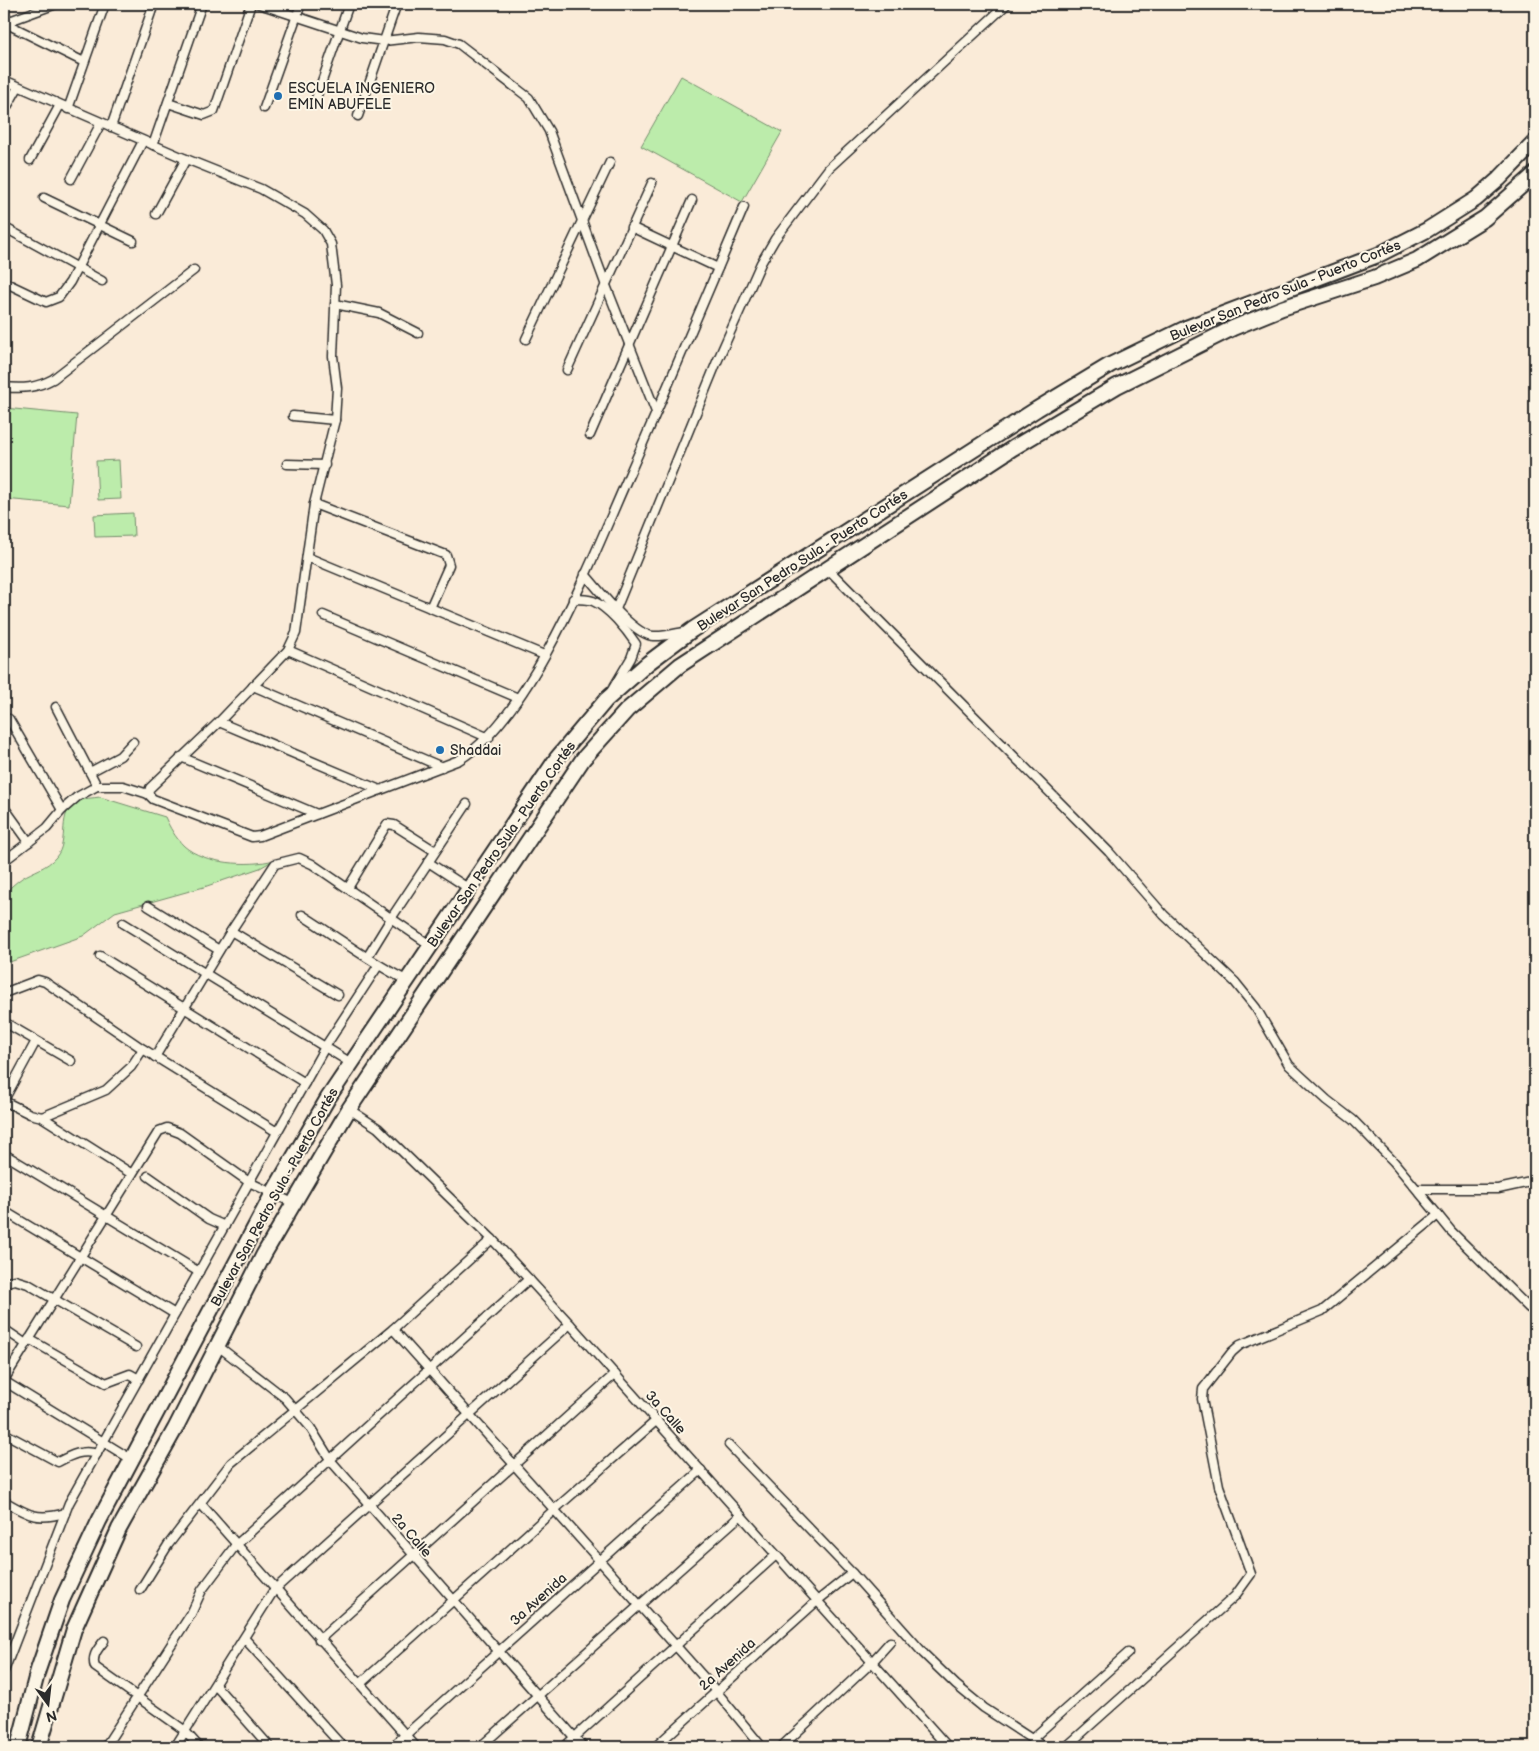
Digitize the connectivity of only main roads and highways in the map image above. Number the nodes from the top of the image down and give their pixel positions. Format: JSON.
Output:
{"nodes":[{"id":1,"x":1535,"y":142,"type":"edge"},
{"id":2,"x":1535,"y":174,"type":"edge"},
{"id":3,"x":925,"y":481,"type":"junction"},
{"id":4,"x":901,"y":520,"type":"junction"},
{"id":5,"x":863,"y":521,"type":"junction"},
{"id":6,"x":828,"y":568,"type":"junction"},
{"id":7,"x":18,"y":1747,"type":"edge"},
{"id":8,"x":39,"y":1747,"type":"edge"}],
"edges":[{"from":1,"to":3,"type":"highway","name":"Bulevar San Pedro Sula - Puerto Cortés"},
{"from":2,"to":4,"type":"highway","name":"Bulevar San Pedro Sula - Puerto Cortés"},
{"from":3,"to":4,"type":"highway"},
{"from":3,"to":5,"type":"highway","name":"Bulevar San Pedro Sula - Puerto Cortés"},
{"from":4,"to":6,"type":"highway","name":"Bulevar San Pedro Sula - Puerto Cortés"},
{"from":5,"to":6,"type":"highway"},
{"from":5,"to":7,"type":"highway","name":"Bulevar San Pedro Sula - Puerto Cortés"},
{"from":6,"to":8,"type":"highway","name":"Bulevar San Pedro Sula - Puerto Cortés"}]}
